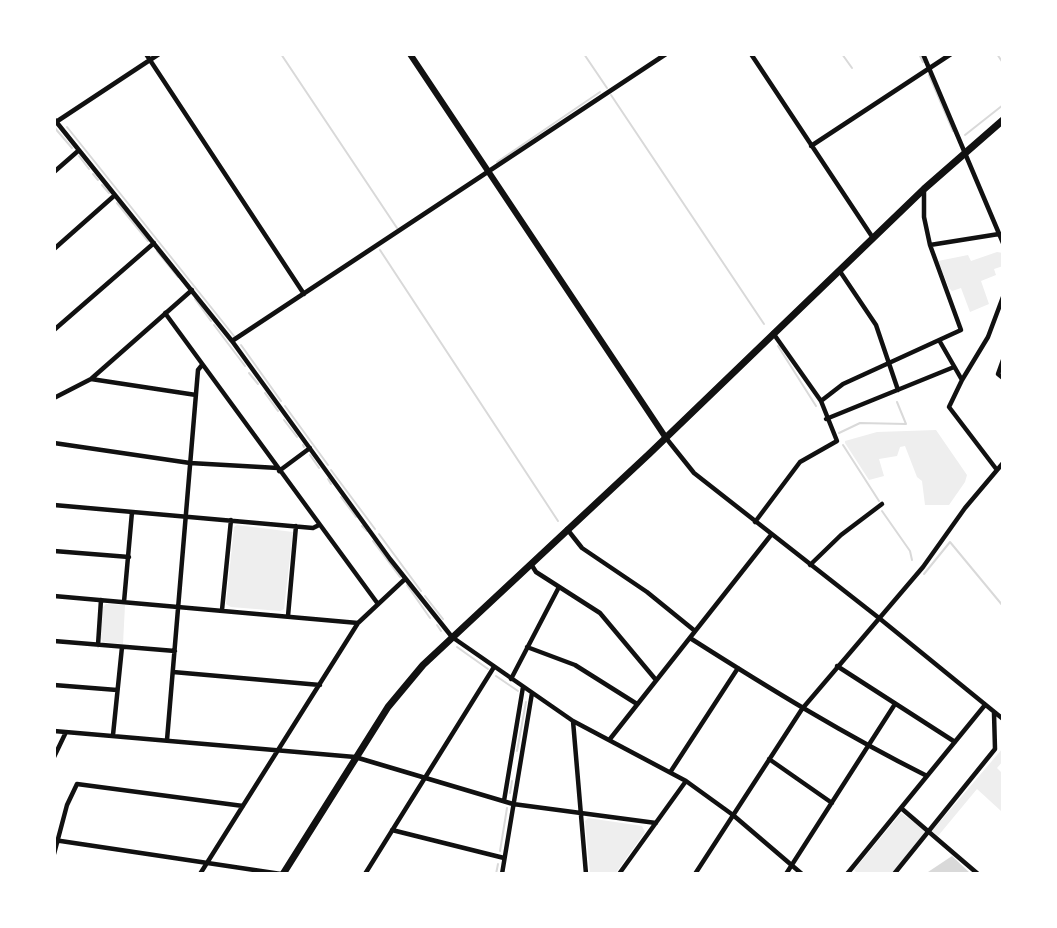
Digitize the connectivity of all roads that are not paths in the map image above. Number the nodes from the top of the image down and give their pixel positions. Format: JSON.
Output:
{"nodes":[{"id":1,"x":146,"y":54,"type":"edge"},
{"id":2,"x":159,"y":54,"type":"edge"},
{"id":3,"x":410,"y":54,"type":"edge"},
{"id":4,"x":666,"y":54,"type":"edge"},
{"id":5,"x":751,"y":54,"type":"edge"},
{"id":6,"x":923,"y":54,"type":"edge"},
{"id":7,"x":951,"y":54,"type":"edge"},
{"id":8,"x":150,"y":60,"type":"junction"},
{"id":9,"x":931,"y":68,"type":"junction"},
{"id":10,"x":1003,"y":120,"type":"edge"},
{"id":11,"x":55,"y":121,"type":"edge"},
{"id":12,"x":811,"y":146,"type":"junction"},
{"id":13,"x":78,"y":151,"type":"junction"},
{"id":14,"x":966,"y":151,"type":"junction"},
{"id":15,"x":54,"y":172,"type":"edge"},
{"id":16,"x":489,"y":173,"type":"junction"},
{"id":17,"x":924,"y":189,"type":"junction"},
{"id":18,"x":115,"y":195,"type":"junction"},
{"id":19,"x":999,"y":234,"type":"junction"},
{"id":20,"x":873,"y":238,"type":"junction"},
{"id":21,"x":154,"y":243,"type":"junction"},
{"id":22,"x":1003,"y":243,"type":"edge"},
{"id":23,"x":930,"y":245,"type":"junction"},
{"id":24,"x":54,"y":249,"type":"edge"},
{"id":25,"x":839,"y":270,"type":"junction"},
{"id":26,"x":192,"y":290,"type":"junction"},
{"id":27,"x":304,"y":294,"type":"junction"},
{"id":28,"x":1003,"y":297,"type":"edge"},
{"id":29,"x":165,"y":313,"type":"junction"},
{"id":30,"x":54,"y":330,"type":"edge"},
{"id":31,"x":773,"y":333,"type":"junction"},
{"id":32,"x":939,"y":340,"type":"junction"},
{"id":33,"x":232,"y":341,"type":"junction"},
{"id":34,"x":1003,"y":360,"type":"edge"},
{"id":35,"x":889,"y":363,"type":"junction"},
{"id":36,"x":202,"y":365,"type":"junction"},
{"id":37,"x":954,"y":367,"type":"junction"},
{"id":38,"x":1003,"y":378,"type":"edge"},
{"id":39,"x":92,"y":379,"type":"junction"},
{"id":40,"x":962,"y":380,"type":"junction"},
{"id":41,"x":898,"y":390,"type":"junction"},
{"id":42,"x":196,"y":395,"type":"junction"},
{"id":43,"x":54,"y":398,"type":"edge"},
{"id":44,"x":821,"y":401,"type":"junction"},
{"id":45,"x":826,"y":419,"type":"junction"},
{"id":46,"x":666,"y":438,"type":"junction"},
{"id":47,"x":54,"y":443,"type":"edge"},
{"id":48,"x":310,"y":448,"type":"junction"},
{"id":49,"x":190,"y":463,"type":"junction"},
{"id":50,"x":1003,"y":463,"type":"edge"},
{"id":51,"x":279,"y":469,"type":"junction"},
{"id":52,"x":997,"y":470,"type":"junction"},
{"id":53,"x":882,"y":504,"type":"dead end"},
{"id":54,"x":54,"y":505,"type":"edge"},
{"id":55,"x":132,"y":512,"type":"junction"},
{"id":56,"x":186,"y":517,"type":"junction"},
{"id":57,"x":231,"y":520,"type":"junction"},
{"id":58,"x":755,"y":522,"type":"junction"},
{"id":59,"x":319,"y":525,"type":"junction"},
{"id":60,"x":296,"y":526,"type":"junction"},
{"id":61,"x":567,"y":529,"type":"junction"},
{"id":62,"x":771,"y":535,"type":"junction"},
{"id":63,"x":54,"y":551,"type":"edge"},
{"id":64,"x":129,"y":557,"type":"junction"},
{"id":65,"x":531,"y":564,"type":"junction"},
{"id":66,"x":810,"y":565,"type":"junction"},
{"id":67,"x":405,"y":579,"type":"junction"},
{"id":68,"x":559,"y":587,"type":"junction"},
{"id":69,"x":54,"y":596,"type":"edge"},
{"id":70,"x":101,"y":600,"type":"junction"},
{"id":71,"x":124,"y":602,"type":"junction"},
{"id":72,"x":378,"y":604,"type":"junction"},
{"id":73,"x":178,"y":606,"type":"junction"},
{"id":74,"x":222,"y":610,"type":"junction"},
{"id":75,"x":288,"y":616,"type":"junction"},
{"id":76,"x":879,"y":618,"type":"junction"},
{"id":77,"x":358,"y":623,"type":"junction"},
{"id":78,"x":695,"y":631,"type":"junction"},
{"id":79,"x":452,"y":638,"type":"junction"},
{"id":80,"x":690,"y":638,"type":"junction"},
{"id":81,"x":54,"y":641,"type":"edge"},
{"id":82,"x":98,"y":645,"type":"junction"},
{"id":83,"x":122,"y":646,"type":"junction"},
{"id":84,"x":527,"y":647,"type":"junction"},
{"id":85,"x":175,"y":651,"type":"junction"},
{"id":86,"x":837,"y":666,"type":"junction"},
{"id":87,"x":494,"y":667,"type":"junction"},
{"id":88,"x":738,"y":668,"type":"junction"},
{"id":89,"x":173,"y":672,"type":"junction"},
{"id":90,"x":511,"y":679,"type":"junction"},
{"id":91,"x":656,"y":680,"type":"junction"},
{"id":92,"x":54,"y":685,"type":"edge"},
{"id":93,"x":320,"y":685,"type":"junction"},
{"id":94,"x":523,"y":687,"type":"junction"},
{"id":95,"x":117,"y":690,"type":"junction"},
{"id":96,"x":532,"y":693,"type":"junction"},
{"id":97,"x":637,"y":704,"type":"junction"},
{"id":98,"x":895,"y":704,"type":"junction"},
{"id":99,"x":985,"y":705,"type":"junction"},
{"id":100,"x":802,"y":709,"type":"junction"},
{"id":101,"x":994,"y":712,"type":"junction"},
{"id":102,"x":1003,"y":720,"type":"edge"},
{"id":103,"x":573,"y":721,"type":"junction"},
{"id":104,"x":54,"y":731,"type":"edge"},
{"id":105,"x":66,"y":732,"type":"junction"},
{"id":106,"x":113,"y":735,"type":"junction"},
{"id":107,"x":610,"y":739,"type":"junction"},
{"id":108,"x":168,"y":740,"type":"junction"},
{"id":109,"x":955,"y":742,"type":"junction"},
{"id":110,"x":868,"y":747,"type":"junction"},
{"id":111,"x":279,"y":750,"type":"junction"},
{"id":112,"x":54,"y":757,"type":"edge"},
{"id":113,"x":356,"y":757,"type":"junction"},
{"id":114,"x":769,"y":759,"type":"junction"},
{"id":115,"x":671,"y":771,"type":"junction"},
{"id":116,"x":927,"y":776,"type":"junction"},
{"id":117,"x":426,"y":777,"type":"junction"},
{"id":118,"x":686,"y":781,"type":"junction"},
{"id":119,"x":504,"y":801,"type":"junction"},
{"id":120,"x":832,"y":802,"type":"junction"},
{"id":121,"x":513,"y":804,"type":"junction"},
{"id":122,"x":243,"y":806,"type":"junction"},
{"id":123,"x":901,"y":808,"type":"junction"},
{"id":124,"x":581,"y":813,"type":"junction"},
{"id":125,"x":733,"y":815,"type":"junction"},
{"id":126,"x":656,"y":823,"type":"junction"},
{"id":127,"x":392,"y":830,"type":"junction"},
{"id":128,"x":929,"y":831,"type":"junction"},
{"id":129,"x":56,"y":840,"type":"edge"},
{"id":130,"x":54,"y":854,"type":"edge"},
{"id":131,"x":504,"y":858,"type":"junction"},
{"id":132,"x":207,"y":863,"type":"junction"},
{"id":133,"x":792,"y":866,"type":"junction"},
{"id":134,"x":200,"y":874,"type":"edge"},
{"id":135,"x":282,"y":874,"type":"edge"},
{"id":136,"x":364,"y":874,"type":"edge"},
{"id":137,"x":502,"y":874,"type":"edge"},
{"id":138,"x":586,"y":874,"type":"edge"},
{"id":139,"x":620,"y":874,"type":"edge"},
{"id":140,"x":695,"y":874,"type":"edge"},
{"id":141,"x":786,"y":874,"type":"edge"},
{"id":142,"x":802,"y":874,"type":"edge"},
{"id":143,"x":847,"y":874,"type":"edge"},
{"id":144,"x":894,"y":874,"type":"edge"},
{"id":145,"x":978,"y":874,"type":"edge"}],
"edges":[{"from":1,"to":8,"type":"street"},
{"from":2,"to":8,"type":"street"},
{"from":3,"to":16,"type":"street"},
{"from":4,"to":16,"type":"street"},
{"from":5,"to":12,"type":"street"},
{"from":6,"to":9,"type":"street"},
{"from":7,"to":9,"type":"street"},
{"from":8,"to":11,"type":"street"},
{"from":8,"to":27,"type":"street"},
{"from":9,"to":12,"type":"street"},
{"from":9,"to":14,"type":"street"},
{"from":10,"to":14,"type":"main road"},
{"from":11,"to":13,"type":"street"},
{"from":12,"to":20,"type":"street"},
{"from":13,"to":15,"type":"street"},
{"from":13,"to":18,"type":"street"},
{"from":14,"to":17,"type":"main road"},
{"from":14,"to":19,"type":"street"},
{"from":16,"to":27,"type":"street"},
{"from":16,"to":46,"type":"street"},
{"from":17,"to":20,"type":"main road"},
{"from":17,"to":23,"type":"street"},
{"from":18,"to":21,"type":"street"},
{"from":18,"to":24,"type":"street"},
{"from":19,"to":22,"type":"street"},
{"from":19,"to":23,"type":"street"},
{"from":20,"to":25,"type":"main road"},
{"from":21,"to":26,"type":"street"},
{"from":21,"to":30,"type":"street"},
{"from":23,"to":32,"type":"street"},
{"from":25,"to":31,"type":"main road"},
{"from":25,"to":35,"type":"street"},
{"from":26,"to":29,"type":"street"},
{"from":26,"to":33,"type":"street"},
{"from":27,"to":33,"type":"street"},
{"from":28,"to":40,"type":"street"},
{"from":29,"to":36,"type":"street"},
{"from":29,"to":39,"type":"street"},
{"from":31,"to":44,"type":"street"},
{"from":31,"to":46,"type":"main road"},
{"from":32,"to":35,"type":"street"},
{"from":32,"to":37,"type":"street"},
{"from":33,"to":48,"type":"street"},
{"from":34,"to":38,"type":"street"},
{"from":35,"to":41,"type":"street"},
{"from":35,"to":44,"type":"street"},
{"from":36,"to":42,"type":"street"},
{"from":36,"to":51,"type":"street"},
{"from":37,"to":40,"type":"street"},
{"from":37,"to":41,"type":"street"},
{"from":39,"to":42,"type":"street"},
{"from":39,"to":43,"type":"street"},
{"from":40,"to":52,"type":"street"},
{"from":41,"to":45,"type":"street"},
{"from":42,"to":49,"type":"street"},
{"from":44,"to":45,"type":"street"},
{"from":45,"to":58,"type":"street"},
{"from":46,"to":58,"type":"street"},
{"from":46,"to":61,"type":"main road"},
{"from":47,"to":49,"type":"street"},
{"from":48,"to":51,"type":"street"},
{"from":48,"to":67,"type":"street"},
{"from":49,"to":51,"type":"street"},
{"from":49,"to":56,"type":"street"},
{"from":50,"to":52,"type":"street"},
{"from":51,"to":59,"type":"street"},
{"from":52,"to":76,"type":"street"},
{"from":53,"to":66,"type":"street"},
{"from":54,"to":55,"type":"street"},
{"from":55,"to":56,"type":"street"},
{"from":55,"to":64,"type":"street"},
{"from":56,"to":57,"type":"street"},
{"from":56,"to":73,"type":"street"},
{"from":57,"to":60,"type":"street"},
{"from":57,"to":74,"type":"street"},
{"from":58,"to":62,"type":"street"},
{"from":59,"to":60,"type":"street"},
{"from":59,"to":72,"type":"street"},
{"from":60,"to":75,"type":"street"},
{"from":61,"to":65,"type":"main road"},
{"from":61,"to":78,"type":"street"},
{"from":62,"to":66,"type":"street"},
{"from":62,"to":78,"type":"street"},
{"from":63,"to":64,"type":"street"},
{"from":64,"to":71,"type":"street"},
{"from":65,"to":68,"type":"street"},
{"from":65,"to":79,"type":"main road"},
{"from":66,"to":76,"type":"street"},
{"from":67,"to":72,"type":"street"},
{"from":67,"to":79,"type":"street"},
{"from":68,"to":84,"type":"street"},
{"from":68,"to":91,"type":"street"},
{"from":69,"to":70,"type":"street"},
{"from":70,"to":71,"type":"street"},
{"from":70,"to":82,"type":"street"},
{"from":71,"to":73,"type":"street"},
{"from":72,"to":77,"type":"street"},
{"from":73,"to":74,"type":"street"},
{"from":73,"to":85,"type":"street"},
{"from":74,"to":75,"type":"street"},
{"from":75,"to":77,"type":"street"},
{"from":76,"to":86,"type":"street"},
{"from":76,"to":99,"type":"street"},
{"from":77,"to":93,"type":"street"},
{"from":78,"to":80,"type":"street"},
{"from":79,"to":87,"type":"street"},
{"from":79,"to":113,"type":"main road"},
{"from":80,"to":88,"type":"street"},
{"from":80,"to":91,"type":"street"},
{"from":81,"to":82,"type":"street"},
{"from":82,"to":83,"type":"street"},
{"from":83,"to":85,"type":"street"},
{"from":83,"to":95,"type":"street"},
{"from":84,"to":90,"type":"street"},
{"from":84,"to":97,"type":"street"},
{"from":85,"to":89,"type":"street"},
{"from":86,"to":98,"type":"street"},
{"from":86,"to":100,"type":"street"},
{"from":87,"to":90,"type":"street"},
{"from":87,"to":117,"type":"street"},
{"from":88,"to":100,"type":"street"},
{"from":88,"to":115,"type":"street"},
{"from":89,"to":93,"type":"street"},
{"from":89,"to":108,"type":"street"},
{"from":90,"to":94,"type":"street"},
{"from":91,"to":97,"type":"street"},
{"from":92,"to":95,"type":"street"},
{"from":93,"to":111,"type":"street"},
{"from":94,"to":96,"type":"street"},
{"from":94,"to":119,"type":"street"},
{"from":95,"to":106,"type":"street"},
{"from":96,"to":103,"type":"street"},
{"from":96,"to":121,"type":"street"},
{"from":97,"to":107,"type":"street"},
{"from":98,"to":109,"type":"street"},
{"from":98,"to":110,"type":"street"},
{"from":99,"to":101,"type":"street"},
{"from":99,"to":109,"type":"street"},
{"from":100,"to":110,"type":"street"},
{"from":100,"to":114,"type":"street"},
{"from":101,"to":102,"type":"street"},
{"from":101,"to":128,"type":"street"},
{"from":103,"to":107,"type":"street"},
{"from":103,"to":124,"type":"street"},
{"from":104,"to":105,"type":"street"},
{"from":105,"to":106,"type":"street"},
{"from":105,"to":112,"type":"street"},
{"from":106,"to":108,"type":"street"},
{"from":107,"to":115,"type":"street"},
{"from":108,"to":111,"type":"street"},
{"from":109,"to":116,"type":"street"},
{"from":110,"to":116,"type":"street"},
{"from":110,"to":120,"type":"street"},
{"from":111,"to":113,"type":"street"},
{"from":111,"to":122,"type":"street"},
{"from":113,"to":117,"type":"street"},
{"from":113,"to":135,"type":"main road"},
{"from":114,"to":120,"type":"street"},
{"from":114,"to":125,"type":"street"},
{"from":115,"to":118,"type":"street"},
{"from":116,"to":123,"type":"street"},
{"from":117,"to":119,"type":"street"},
{"from":117,"to":127,"type":"street"},
{"from":118,"to":125,"type":"street"},
{"from":118,"to":126,"type":"street"},
{"from":119,"to":121,"type":"street"},
{"from":120,"to":133,"type":"street"},
{"from":121,"to":124,"type":"street"},
{"from":121,"to":131,"type":"street"},
{"from":122,"to":129,"type":"street"},
{"from":122,"to":132,"type":"street"},
{"from":123,"to":128,"type":"street"},
{"from":123,"to":143,"type":"street"},
{"from":124,"to":126,"type":"street"},
{"from":124,"to":138,"type":"street"},
{"from":125,"to":133,"type":"street"},
{"from":125,"to":140,"type":"street"},
{"from":126,"to":139,"type":"street"},
{"from":127,"to":131,"type":"street"},
{"from":127,"to":136,"type":"street"},
{"from":128,"to":144,"type":"street"},
{"from":128,"to":145,"type":"street"},
{"from":129,"to":130,"type":"street"},
{"from":129,"to":132,"type":"street"},
{"from":131,"to":137,"type":"street"},
{"from":132,"to":134,"type":"street"},
{"from":132,"to":135,"type":"street"},
{"from":133,"to":141,"type":"street"},
{"from":133,"to":142,"type":"street"}]}
